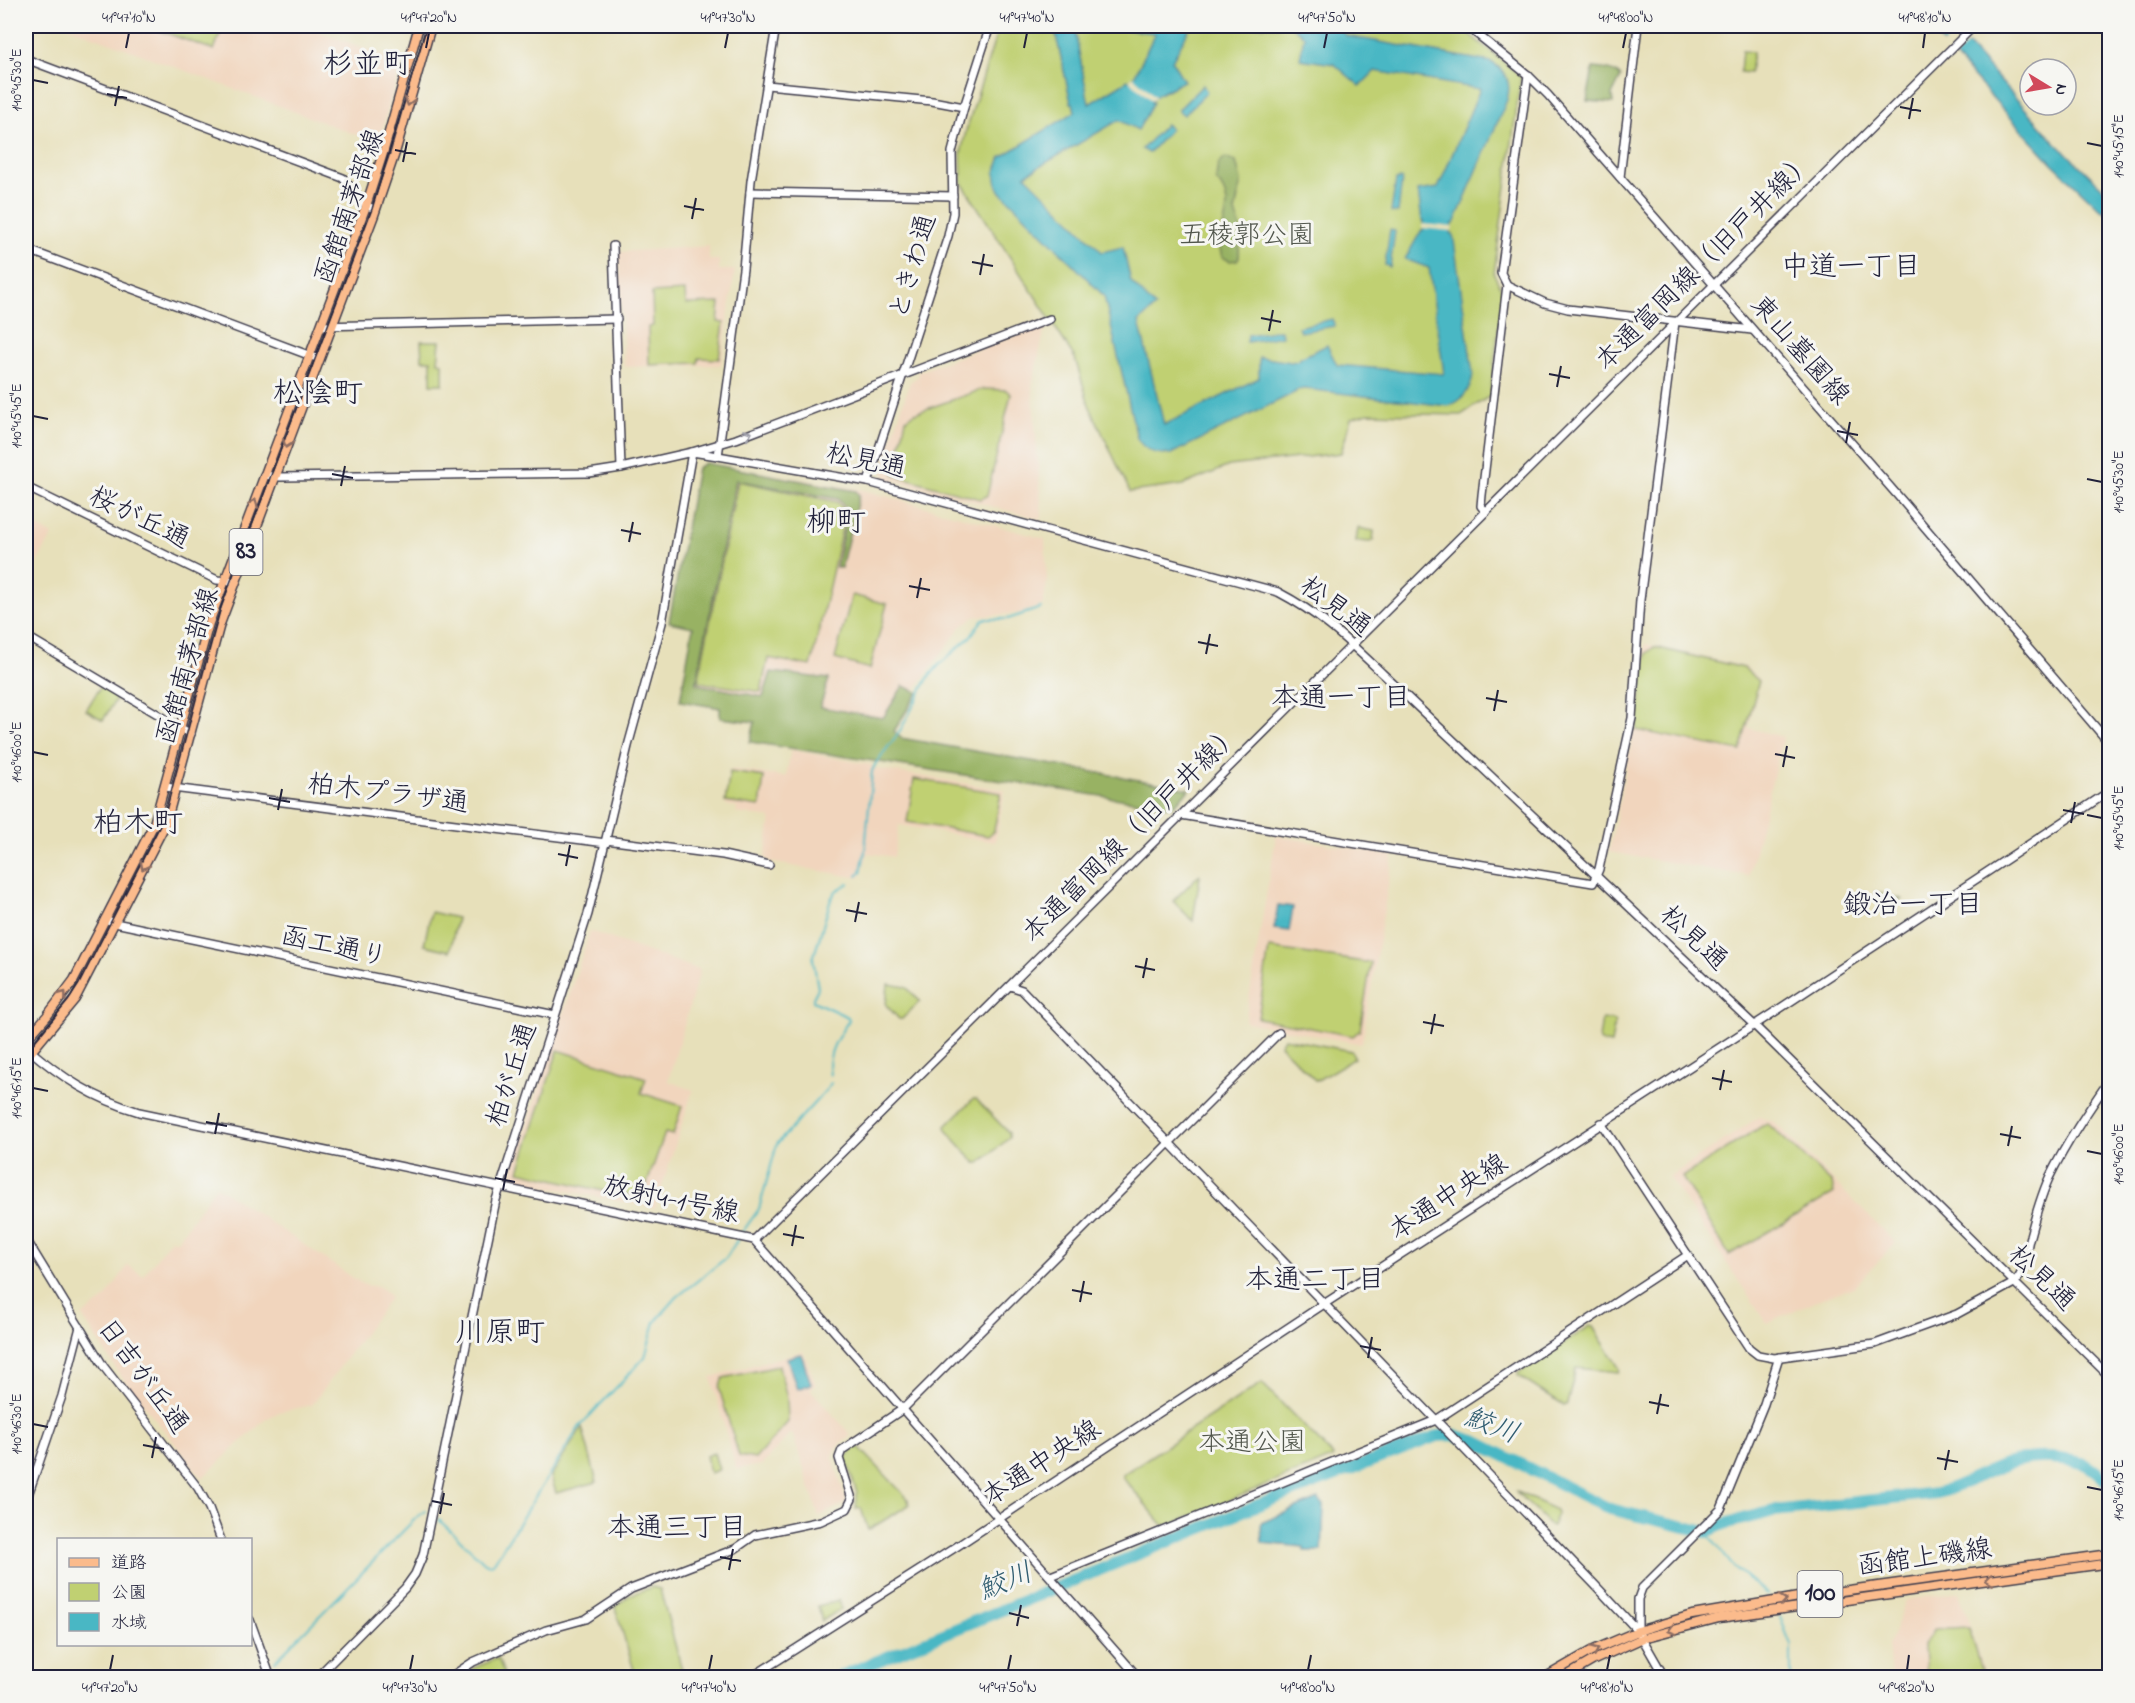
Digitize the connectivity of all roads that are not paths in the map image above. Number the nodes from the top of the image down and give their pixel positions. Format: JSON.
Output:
{"nodes":[{"id":1,"x":419,"y":26,"type":"edge"},
{"id":2,"x":431,"y":26,"type":"edge"},
{"id":3,"x":776,"y":26,"type":"edge"},
{"id":4,"x":990,"y":26,"type":"edge"},
{"id":5,"x":1467,"y":26,"type":"edge"},
{"id":6,"x":1638,"y":26,"type":"edge"},
{"id":7,"x":1974,"y":26,"type":"edge"},
{"id":8,"x":26,"y":59,"type":"edge"},
{"id":9,"x":1528,"y":75,"type":"junction"},
{"id":10,"x":767,"y":84,"type":"junction"},
{"id":11,"x":964,"y":107,"type":"junction"},
{"id":12,"x":1620,"y":177,"type":"junction"},
{"id":13,"x":750,"y":192,"type":"junction"},
{"id":14,"x":953,"y":195,"type":"junction"},
{"id":15,"x":366,"y":206,"type":"junction"},
{"id":16,"x":376,"y":209,"type":"junction"},
{"id":17,"x":613,"y":246,"type":"dead end"},
{"id":18,"x":26,"y":249,"type":"edge"},
{"id":19,"x":1508,"y":285,"type":"junction"},
{"id":20,"x":1714,"y":286,"type":"junction"},
{"id":21,"x":617,"y":319,"type":"junction"},
{"id":22,"x":1050,"y":320,"type":"dead end"},
{"id":23,"x":1675,"y":322,"type":"junction"},
{"id":24,"x":321,"y":326,"type":"junction"},
{"id":25,"x":332,"y":326,"type":"junction"},
{"id":26,"x":1752,"y":330,"type":"junction"},
{"id":27,"x":309,"y":355,"type":"junction"},
{"id":28,"x":319,"y":359,"type":"junction"},
{"id":29,"x":902,"y":375,"type":"junction"},
{"id":30,"x":720,"y":443,"type":"junction"},
{"id":31,"x":692,"y":452,"type":"junction"},
{"id":32,"x":718,"y":456,"type":"junction"},
{"id":33,"x":621,"y":468,"type":"junction"},
{"id":34,"x":264,"y":475,"type":"junction"},
{"id":35,"x":274,"y":477,"type":"junction"},
{"id":36,"x":868,"y":482,"type":"junction"},
{"id":37,"x":26,"y":488,"type":"edge"},
{"id":38,"x":1486,"y":512,"type":"junction"},
{"id":39,"x":235,"y":580,"type":"junction"},
{"id":40,"x":224,"y":581,"type":"junction"},
{"id":41,"x":26,"y":636,"type":"edge"},
{"id":42,"x":1352,"y":645,"type":"junction"},
{"id":43,"x":181,"y":728,"type":"junction"},
{"id":44,"x":190,"y":734,"type":"junction"},
{"id":45,"x":2109,"y":744,"type":"edge"},
{"id":46,"x":165,"y":787,"type":"junction"},
{"id":47,"x":176,"y":790,"type":"junction"},
{"id":48,"x":2109,"y":791,"type":"edge"},
{"id":49,"x":1181,"y":815,"type":"junction"},
{"id":50,"x":606,"y":842,"type":"junction"},
{"id":51,"x":768,"y":865,"type":"dead end"},
{"id":52,"x":1596,"y":877,"type":"junction"},
{"id":53,"x":105,"y":919,"type":"junction"},
{"id":54,"x":115,"y":923,"type":"junction"},
{"id":55,"x":1010,"y":986,"type":"junction"},
{"id":56,"x":555,"y":1015,"type":"junction"},
{"id":57,"x":1754,"y":1025,"type":"junction"},
{"id":58,"x":1279,"y":1033,"type":"dead end"},
{"id":59,"x":26,"y":1040,"type":"edge"},
{"id":60,"x":27,"y":1052,"type":"edge"},
{"id":61,"x":2109,"y":1079,"type":"edge"},
{"id":62,"x":1601,"y":1123,"type":"junction"},
{"id":63,"x":1170,"y":1144,"type":"junction"},
{"id":64,"x":500,"y":1186,"type":"junction"},
{"id":65,"x":26,"y":1239,"type":"edge"},
{"id":66,"x":754,"y":1240,"type":"junction"},
{"id":67,"x":1688,"y":1255,"type":"junction"},
{"id":68,"x":2014,"y":1283,"type":"junction"},
{"id":69,"x":1324,"y":1304,"type":"junction"},
{"id":70,"x":80,"y":1327,"type":"junction"},
{"id":71,"x":1779,"y":1357,"type":"junction"},
{"id":72,"x":2109,"y":1377,"type":"edge"},
{"id":73,"x":903,"y":1409,"type":"junction"},
{"id":74,"x":1436,"y":1420,"type":"junction"},
{"id":75,"x":26,"y":1501,"type":"edge"},
{"id":76,"x":999,"y":1517,"type":"junction"},
{"id":77,"x":221,"y":1538,"type":"edge"},
{"id":78,"x":2109,"y":1554,"type":"edge"},
{"id":79,"x":2109,"y":1563,"type":"edge"},
{"id":80,"x":1053,"y":1578,"type":"junction"},
{"id":81,"x":252,"y":1625,"type":"edge"},
{"id":82,"x":1641,"y":1634,"type":"junction"},
{"id":83,"x":271,"y":1677,"type":"edge"},
{"id":84,"x":316,"y":1677,"type":"edge"},
{"id":85,"x":449,"y":1677,"type":"edge"},
{"id":86,"x":750,"y":1677,"type":"edge"},
{"id":87,"x":1139,"y":1677,"type":"edge"},
{"id":88,"x":1544,"y":1677,"type":"edge"},
{"id":89,"x":1563,"y":1677,"type":"edge"},
{"id":90,"x":1665,"y":1677,"type":"edge"}],
"edges":[{"from":1,"to":15,"type":"main road","name":"函館南茅部線","number":"83"},
{"from":2,"to":16,"type":"main road","name":"函館南茅部線","number":"83","one_way":true},
{"from":3,"to":10,"type":"street"},
{"from":4,"to":11,"type":"street","name":"ときわ通"},
{"from":5,"to":9,"type":"street","name":"東山墓園線"},
{"from":6,"to":12,"type":"street"},
{"from":7,"to":20,"type":"street","name":"本通富岡線（旧戸井線）"},
{"from":8,"to":15,"type":"street"},
{"from":9,"to":12,"type":"street","name":"東山墓園線"},
{"from":9,"to":19,"type":"street"},
{"from":10,"to":11,"type":"street"},
{"from":10,"to":13,"type":"street"},
{"from":11,"to":14,"type":"street","name":"ときわ通"},
{"from":12,"to":20,"type":"street","name":"東山墓園線"},
{"from":13,"to":14,"type":"street"},
{"from":13,"to":30,"type":"street"},
{"from":14,"to":29,"type":"street","name":"ときわ通"},
{"from":15,"to":16,"type":"street"},
{"from":15,"to":24,"type":"main road","name":"函館南茅部線","number":"83"},
{"from":16,"to":25,"type":"main road","name":"函館南茅部線","number":"83"},
{"from":17,"to":21,"type":"street"},
{"from":18,"to":27,"type":"street"},
{"from":19,"to":23,"type":"street"},
{"from":19,"to":38,"type":"street"},
{"from":20,"to":23,"type":"street","name":"本通富岡線（旧戸井線）"},
{"from":20,"to":26,"type":"street","name":"東山墓園線"},
{"from":21,"to":25,"type":"street"},
{"from":21,"to":33,"type":"street"},
{"from":22,"to":29,"type":"street"},
{"from":23,"to":26,"type":"street"},
{"from":23,"to":38,"type":"street","name":"本通富岡線（旧戸井線）"},
{"from":23,"to":52,"type":"street"},
{"from":24,"to":25,"type":"street"},
{"from":24,"to":27,"type":"main road","name":"函館南茅部線","number":"83"},
{"from":25,"to":28,"type":"main road","name":"函館南茅部線","number":"83"},
{"from":26,"to":45,"type":"street","name":"東山墓園線"},
{"from":27,"to":28,"type":"street"},
{"from":27,"to":34,"type":"main road","name":"函館南茅部線","number":"83"},
{"from":28,"to":35,"type":"main road","name":"函館南茅部線","number":"83","one_way":true},
{"from":30,"to":29,"type":"street","one_way":true},
{"from":29,"to":36,"type":"street","name":"ときわ通"},
{"from":30,"to":31,"type":"street"},
{"from":30,"to":32,"type":"street"},
{"from":31,"to":32,"type":"street","name":"松見通"},
{"from":31,"to":33,"type":"street","name":"松見通"},
{"from":31,"to":50,"type":"street","name":"柏が丘通"},
{"from":32,"to":36,"type":"street","name":"松見通"},
{"from":33,"to":35,"type":"street","name":"松見通"},
{"from":34,"to":35,"type":"street","name":"松見通"},
{"from":40,"to":34,"type":"main road","name":"函館南茅部線","number":"83","one_way":true},
{"from":35,"to":39,"type":"main road","name":"函館南茅部線","number":"83"},
{"from":36,"to":42,"type":"street","name":"松見通"},
{"from":37,"to":40,"type":"street","name":"桜が丘通"},
{"from":38,"to":42,"type":"street","name":"本通富岡線（旧戸井線）"},
{"from":39,"to":40,"type":"street"},
{"from":39,"to":44,"type":"main road","name":"函館南茅部線","number":"83"},
{"from":40,"to":43,"type":"main road","name":"函館南茅部線","number":"83"},
{"from":41,"to":43,"type":"street"},
{"from":42,"to":49,"type":"street","name":"本通富岡線（旧戸井線）"},
{"from":42,"to":52,"type":"street","name":"松見通"},
{"from":43,"to":44,"type":"street"},
{"from":43,"to":46,"type":"main road","name":"函館南茅部線","number":"83"},
{"from":44,"to":47,"type":"main road","name":"函館南茅部線","number":"83"},
{"from":46,"to":47,"type":"street","name":"柏木プラザ通"},
{"from":46,"to":53,"type":"main road","name":"函館南茅部線","number":"83"},
{"from":47,"to":50,"type":"street","name":"柏木プラザ通"},
{"from":47,"to":54,"type":"main road","name":"函館南茅部線","number":"83","one_way":true},
{"from":48,"to":57,"type":"street","name":"本通中央線"},
{"from":49,"to":52,"type":"street"},
{"from":49,"to":55,"type":"street","name":"本通富岡線（旧戸井線）"},
{"from":50,"to":51,"type":"street","name":"柏木プラザ通"},
{"from":50,"to":56,"type":"street","name":"柏が丘通"},
{"from":52,"to":57,"type":"street","name":"松見通"},
{"from":53,"to":54,"type":"street","name":"函工通り"},
{"from":59,"to":53,"type":"main road","name":"函館南茅部線","number":"83","one_way":true},
{"from":54,"to":56,"type":"street","name":"函工通り"},
{"from":54,"to":60,"type":"main road","name":"函館南茅部線","number":"83"},
{"from":55,"to":63,"type":"street"},
{"from":55,"to":66,"type":"street","name":"本通富岡線（旧戸井線）"},
{"from":56,"to":64,"type":"street","name":"柏が丘通"},
{"from":57,"to":62,"type":"street","name":"本通中央線"},
{"from":57,"to":68,"type":"street","name":"松見通"},
{"from":58,"to":63,"type":"street"},
{"from":60,"to":64,"type":"street","name":"放射4-1号線"},
{"from":61,"to":68,"type":"street"},
{"from":62,"to":67,"type":"street"},
{"from":62,"to":69,"type":"street","name":"本通中央線"},
{"from":63,"to":69,"type":"street"},
{"from":63,"to":73,"type":"street"},
{"from":64,"to":66,"type":"street","name":"放射4-1号線"},
{"from":64,"to":84,"type":"street","name":"柏が丘通"},
{"from":65,"to":70,"type":"street","name":"日吉が丘通"},
{"from":66,"to":73,"type":"street","name":"放射4-1号線"},
{"from":67,"to":71,"type":"street"},
{"from":67,"to":74,"type":"street"},
{"from":68,"to":71,"type":"street"},
{"from":68,"to":72,"type":"street","name":"松見通"},
{"from":69,"to":74,"type":"street"},
{"from":69,"to":76,"type":"street","name":"本通中央線"},
{"from":70,"to":75,"type":"street"},
{"from":70,"to":77,"type":"street","name":"日吉が丘通"},
{"from":71,"to":82,"type":"street"},
{"from":73,"to":76,"type":"street","name":"放射4-1号線"},
{"from":73,"to":85,"type":"street"},
{"from":74,"to":80,"type":"street"},
{"from":74,"to":82,"type":"street"},
{"from":76,"to":80,"type":"street","name":"放射4-1号線"},
{"from":76,"to":86,"type":"street","name":"本通中央線"},
{"from":82,"to":78,"type":"main road","name":"函館上磯線","number":"100","one_way":true},
{"from":79,"to":82,"type":"main road","name":"函館上磯線","number":"100","one_way":true},
{"from":80,"to":87,"type":"street","name":"放射4-1号線"},
{"from":81,"to":83,"type":"street"},
{"from":88,"to":82,"type":"main road","name":"函館上磯線","number":"100","one_way":true},
{"from":82,"to":89,"type":"main road","name":"函館上磯線","number":"100"},
{"from":82,"to":90,"type":"street"}]}
